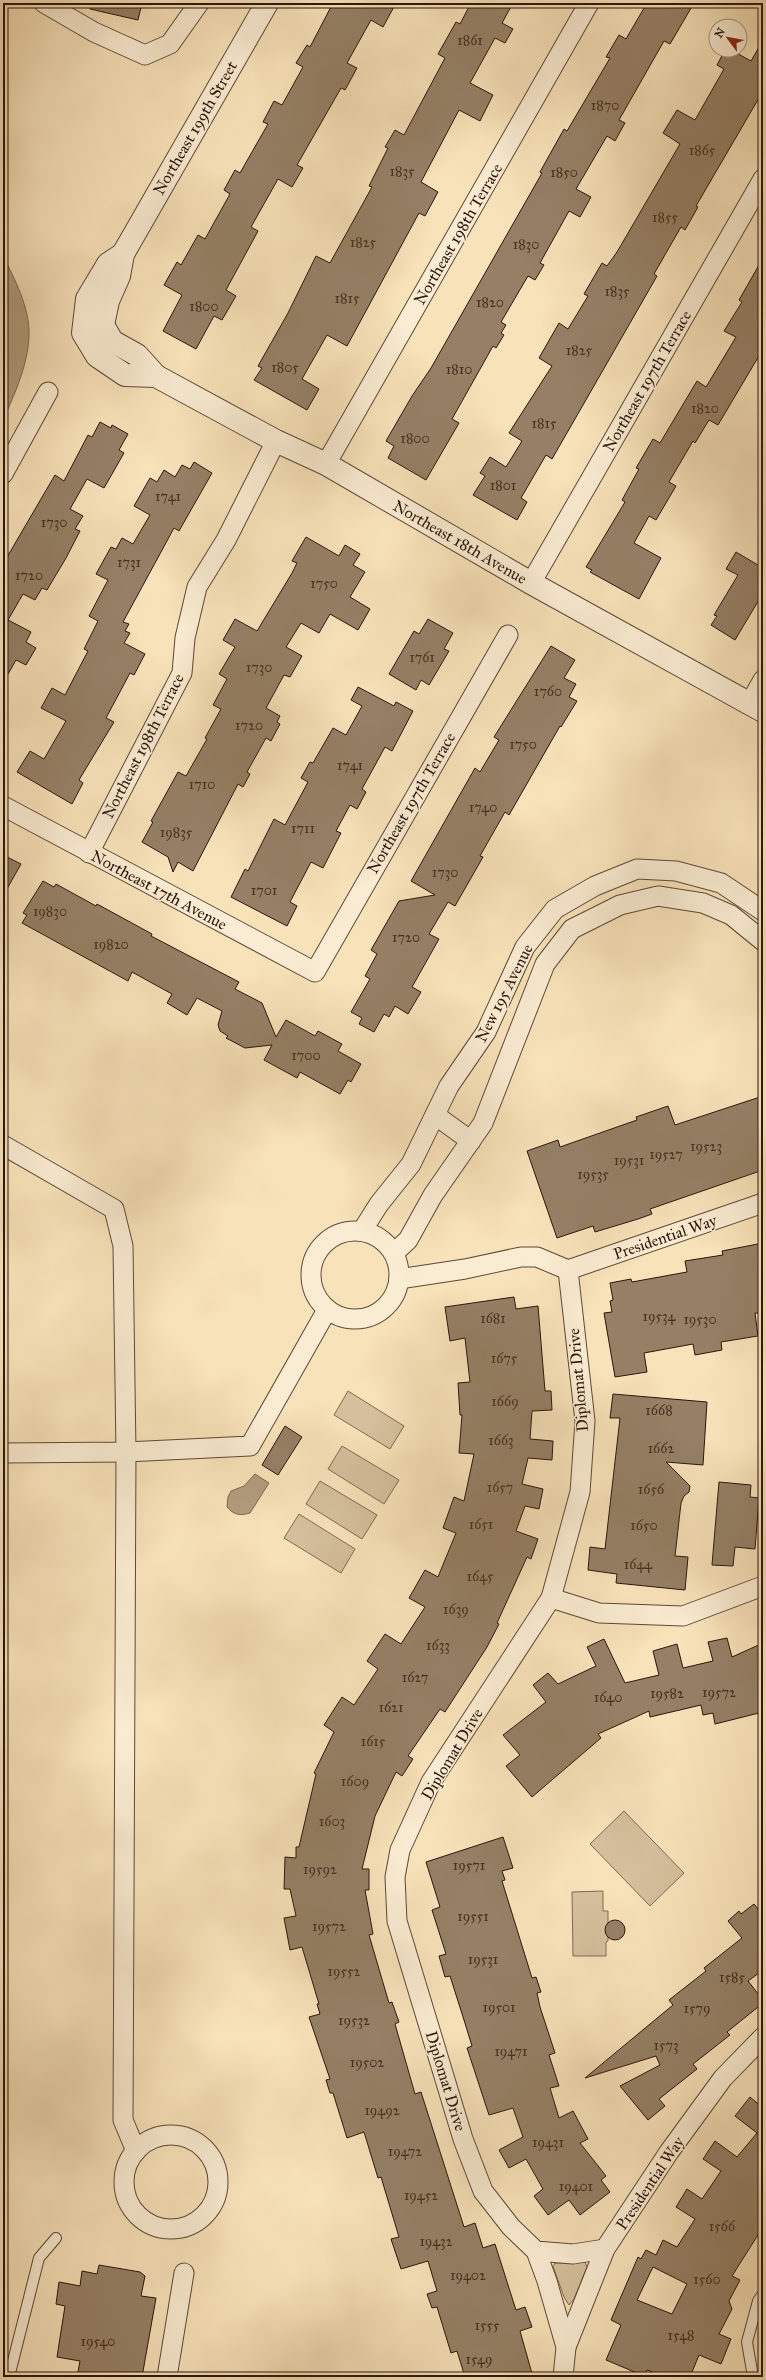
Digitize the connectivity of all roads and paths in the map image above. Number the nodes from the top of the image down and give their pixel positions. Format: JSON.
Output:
{"nodes":[{"id":1,"x":44,"y":3,"type":"edge"},
{"id":2,"x":199,"y":3,"type":"edge"},
{"id":3,"x":267,"y":3,"type":"edge"},
{"id":4,"x":589,"y":3,"type":"edge"},
{"id":5,"x":763,"y":179,"type":"edge"},
{"id":6,"x":123,"y":254,"type":"joint"},
{"id":7,"x":48,"y":392,"type":"dead end"},
{"id":8,"x":276,"y":441,"type":"junction"},
{"id":9,"x":326,"y":464,"type":"junction"},
{"id":10,"x":3,"y":474,"type":"edge"},
{"id":11,"x":531,"y":583,"type":"junction"},
{"id":12,"x":508,"y":634,"type":"dead end"},
{"id":13,"x":763,"y":680,"type":"edge"},
{"id":14,"x":757,"y":707,"type":"edge"},
{"id":15,"x":3,"y":806,"type":"edge"},
{"id":16,"x":89,"y":853,"type":"junction"},
{"id":17,"x":763,"y":911,"type":"edge"},
{"id":18,"x":763,"y":941,"type":"edge"},
{"id":19,"x":315,"y":972,"type":"joint"},
{"id":20,"x":435,"y":1115,"type":"junction"},
{"id":21,"x":471,"y":1141,"type":"junction"},
{"id":22,"x":3,"y":1145,"type":"edge"},
{"id":23,"x":763,"y":1203,"type":"edge"},
{"id":24,"x":362,"y":1231,"type":"junction"},
{"id":25,"x":394,"y":1253,"type":"junction"},
{"id":26,"x":568,"y":1270,"type":"junction"},
{"id":27,"x":399,"y":1278,"type":"junction"},
{"id":28,"x":328,"y":1310,"type":"junction"},
{"id":29,"x":126,"y":1452,"type":"junction"},
{"id":30,"x":3,"y":1453,"type":"edge"},
{"id":31,"x":763,"y":1586,"type":"edge"},
{"id":32,"x":551,"y":1598,"type":"junction"},
{"id":33,"x":763,"y":2037,"type":"edge"},
{"id":34,"x":136,"y":2151,"type":"junction"},
{"id":35,"x":56,"y":2238,"type":"dead end"},
{"id":36,"x":606,"y":2249,"type":"junction"},
{"id":37,"x":536,"y":2251,"type":"junction"},
{"id":38,"x":184,"y":2273,"type":"dead end"},
{"id":39,"x":763,"y":2294,"type":"edge"},
{"id":40,"x":566,"y":2347,"type":"junction"},
{"id":41,"x":9,"y":2377,"type":"edge"},
{"id":42,"x":167,"y":2377,"type":"edge"},
{"id":43,"x":563,"y":2377,"type":"edge"},
{"id":44,"x":753,"y":2377,"type":"edge"}],
"edges":[{"from":1,"to":2,"type":"street"},
{"from":3,"to":6,"type":"street","name":"Northeast 199th Street"},
{"from":4,"to":9,"type":"street","name":"Northeast 198th Terrace"},
{"from":5,"to":11,"type":"street","name":"Northeast 197th Terrace"},
{"from":6,"to":8,"type":"street","name":"Northeast 18th Avenue"},
{"from":7,"to":10,"type":"street"},
{"from":8,"to":9,"type":"street","name":"Northeast 18th Avenue"},
{"from":8,"to":16,"type":"street","name":"Northeast 198th Terrace"},
{"from":9,"to":11,"type":"street","name":"Northeast 18th Avenue"},
{"from":11,"to":14,"type":"street","name":"Northeast 18th Avenue"},
{"from":12,"to":19,"type":"street","name":"Northeast 197th Terrace"},
{"from":13,"to":14,"type":"street"},
{"from":15,"to":16,"type":"street","name":"Northeast 17th Avenue"},
{"from":16,"to":19,"type":"street","name":"Northeast 17th Avenue"},
{"from":17,"to":20,"type":"street","name":"New 195 Avenue"},
{"from":18,"to":21,"type":"street","name":"New 195 Avenue"},
{"from":20,"to":21,"type":"street"},
{"from":20,"to":24,"type":"street","name":"New 195 Avenue"},
{"from":21,"to":25,"type":"street","name":"New 195 Avenue"},
{"from":22,"to":29,"type":"street"},
{"from":23,"to":26,"type":"street","name":"Presidential Way"},
{"from":24,"to":25,"type":"street"},
{"from":24,"to":28,"type":"street"},
{"from":25,"to":27,"type":"street"},
{"from":26,"to":27,"type":"street"},
{"from":26,"to":32,"type":"street","name":"Diplomat Drive"},
{"from":27,"to":28,"type":"street"},
{"from":28,"to":29,"type":"street"},
{"from":29,"to":30,"type":"street"},
{"from":29,"to":34,"type":"street"},
{"from":31,"to":32,"type":"street"},
{"from":32,"to":37,"type":"street","name":"Diplomat Drive"},
{"from":33,"to":36,"type":"street","name":"Presidential Way"},
{"from":34,"to":34,"type":"street"},
{"from":35,"to":41,"type":"lane"},
{"from":36,"to":37,"type":"street"},
{"from":36,"to":40,"type":"street","name":"Presidential Way"},
{"from":37,"to":40,"type":"street","name":"Presidential Way"},
{"from":38,"to":42,"type":"street"},
{"from":39,"to":44,"type":"lane"},
{"from":40,"to":43,"type":"street","name":"Presidential Way"}]}
